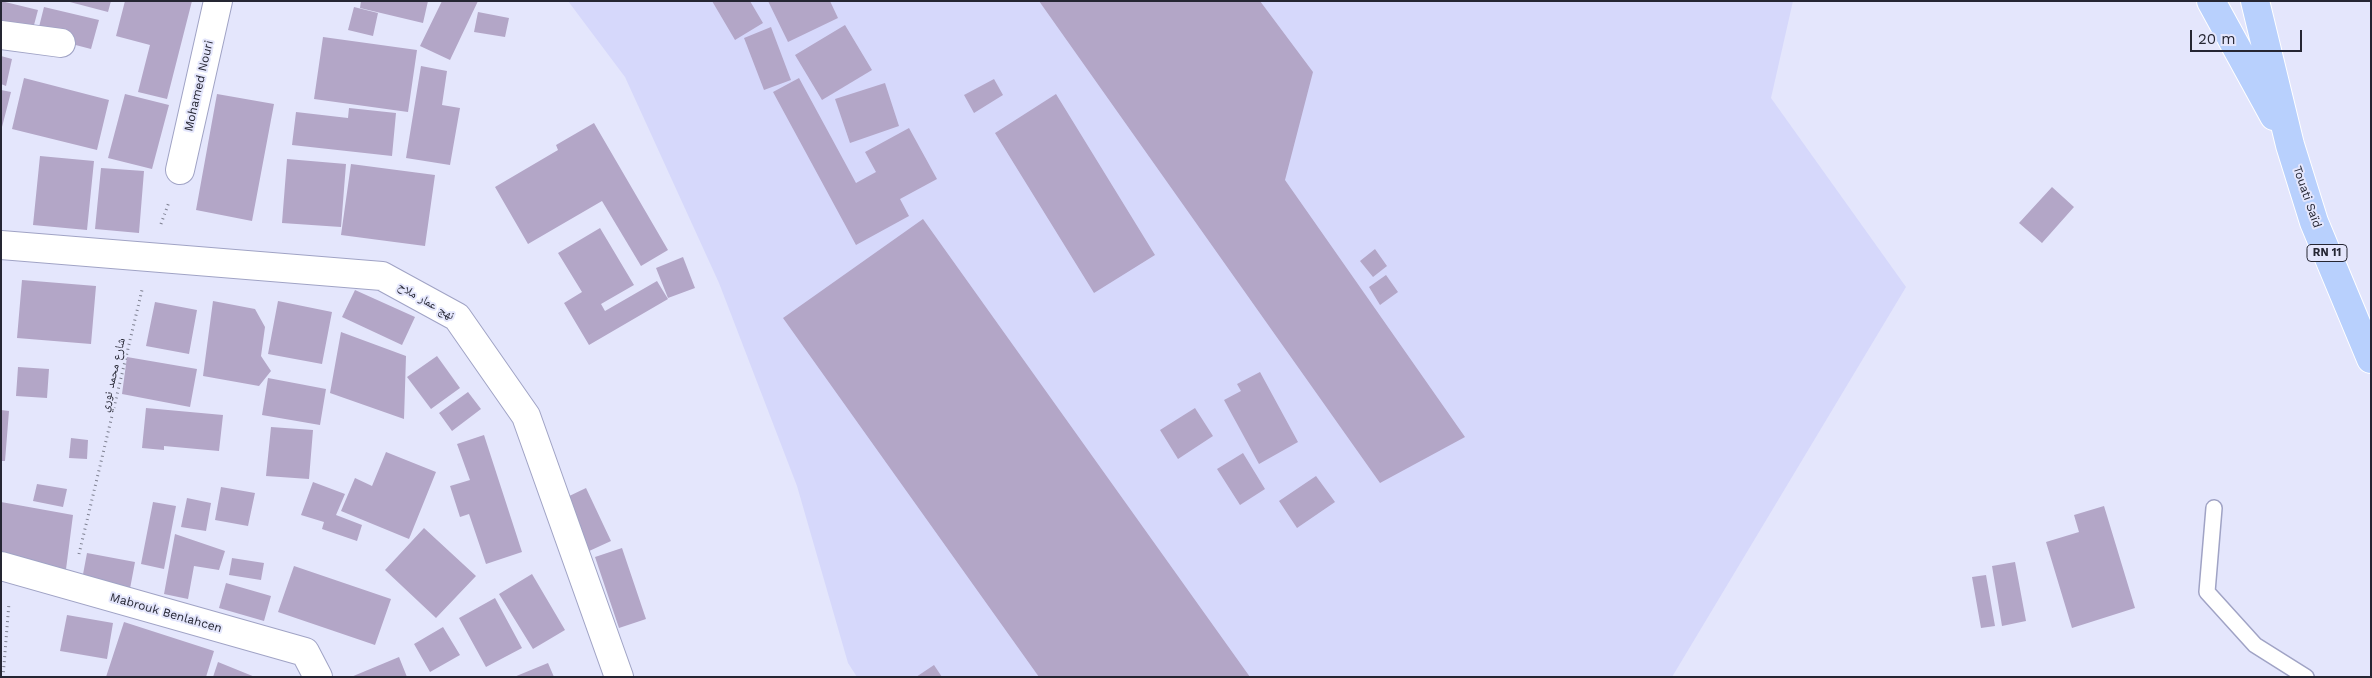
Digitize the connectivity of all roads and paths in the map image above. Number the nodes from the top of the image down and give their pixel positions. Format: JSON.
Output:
{"nodes":[{"id":1,"x":218,"y":1,"type":"edge"},
{"id":2,"x":2210,"y":1,"type":"edge"},
{"id":3,"x":2262,"y":6,"type":"edge"},
{"id":4,"x":1,"y":35,"type":"edge"},
{"id":5,"x":61,"y":43,"type":"dead end"},
{"id":6,"x":2290,"y":145,"type":"junction"},
{"id":7,"x":180,"y":170,"type":"joint"},
{"id":8,"x":1,"y":245,"type":"edge"},
{"id":9,"x":150,"y":256,"type":"junction"},
{"id":10,"x":2371,"y":359,"type":"edge"},
{"id":11,"x":2214,"y":508,"type":"dead end"},
{"id":12,"x":7,"y":567,"type":"edge"},
{"id":13,"x":72,"y":587,"type":"junction"},
{"id":14,"x":3,"y":677,"type":"edge"},
{"id":15,"x":318,"y":677,"type":"edge"},
{"id":16,"x":619,"y":677,"type":"edge"},
{"id":17,"x":2306,"y":677,"type":"edge"}],
"edges":[{"from":1,"to":7,"type":"street","name":"Mohamed Nouri"},
{"from":2,"to":6,"type":"main road","name":"Touati Saïd","number":"RN 11"},
{"from":3,"to":6,"type":"main road","name":"Touati Saïd","number":"RN 11"},
{"from":4,"to":5,"type":"street"},
{"from":6,"to":10,"type":"main road","name":"Touati Saïd","number":"RN 11"},
{"from":7,"to":9,"type":"path","name":"شارع محمد نوري"},
{"from":8,"to":9,"type":"street","name":"نهج عمار ملاح"},
{"from":9,"to":13,"type":"path","name":"شارع محمد نوري"},
{"from":9,"to":16,"type":"street","name":"نهج عمار ملاح"},
{"from":11,"to":17,"type":"lane"},
{"from":12,"to":13,"type":"street","name":"Mabrouk Benlahcen"},
{"from":12,"to":14,"type":"path"},
{"from":13,"to":15,"type":"street","name":"Mabrouk Benlahcen"}]}
